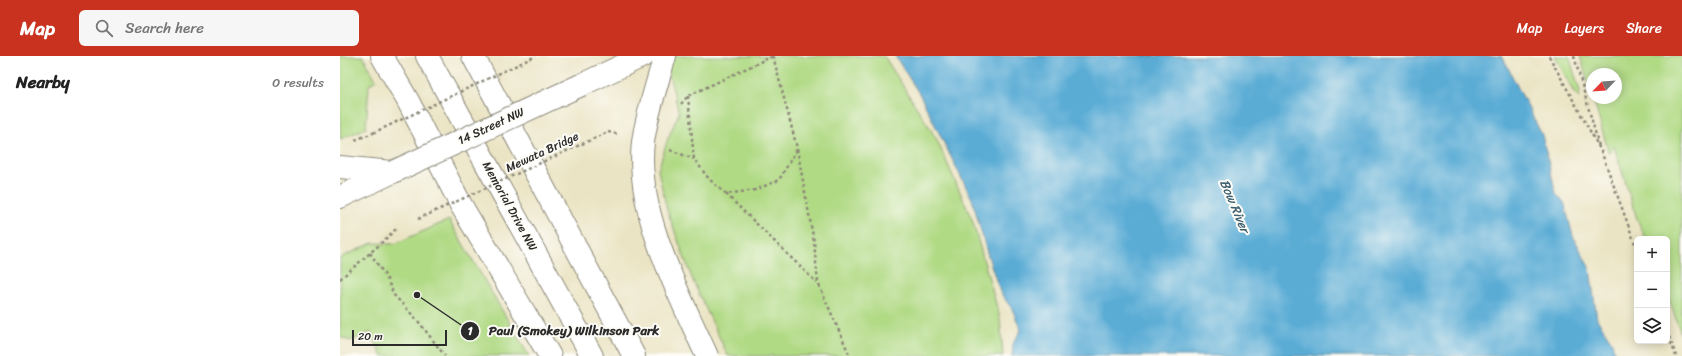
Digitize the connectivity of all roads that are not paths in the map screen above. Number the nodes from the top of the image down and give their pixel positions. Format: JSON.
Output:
{"nodes":[{"id":1,"x":382,"y":56,"type":"edge"},
{"id":2,"x":427,"y":56,"type":"edge"},
{"id":3,"x":473,"y":56,"type":"edge"},
{"id":4,"x":643,"y":56,"type":"edge"},
{"id":5,"x":665,"y":56,"type":"edge"},
{"id":6,"x":340,"y":167,"type":"edge"},
{"id":7,"x":393,"y":172,"type":"junction"},
{"id":8,"x":340,"y":197,"type":"edge"},
{"id":9,"x":550,"y":356,"type":"edge"},
{"id":10,"x":592,"y":356,"type":"edge"},
{"id":11,"x":634,"y":356,"type":"edge"},
{"id":12,"x":707,"y":356,"type":"edge"}],
"edges":[{"from":1,"to":9,"type":"main road"},
{"from":2,"to":10,"type":"main road","name":"Memorial Drive NW"},
{"from":3,"to":11,"type":"main road"},
{"from":4,"to":7,"type":"main road","name":"14 Street NW","bridge":true},
{"from":5,"to":12,"type":"main road"},
{"from":6,"to":7,"type":"main road"},
{"from":7,"to":8,"type":"main road","name":"14 Street NW"}]}
